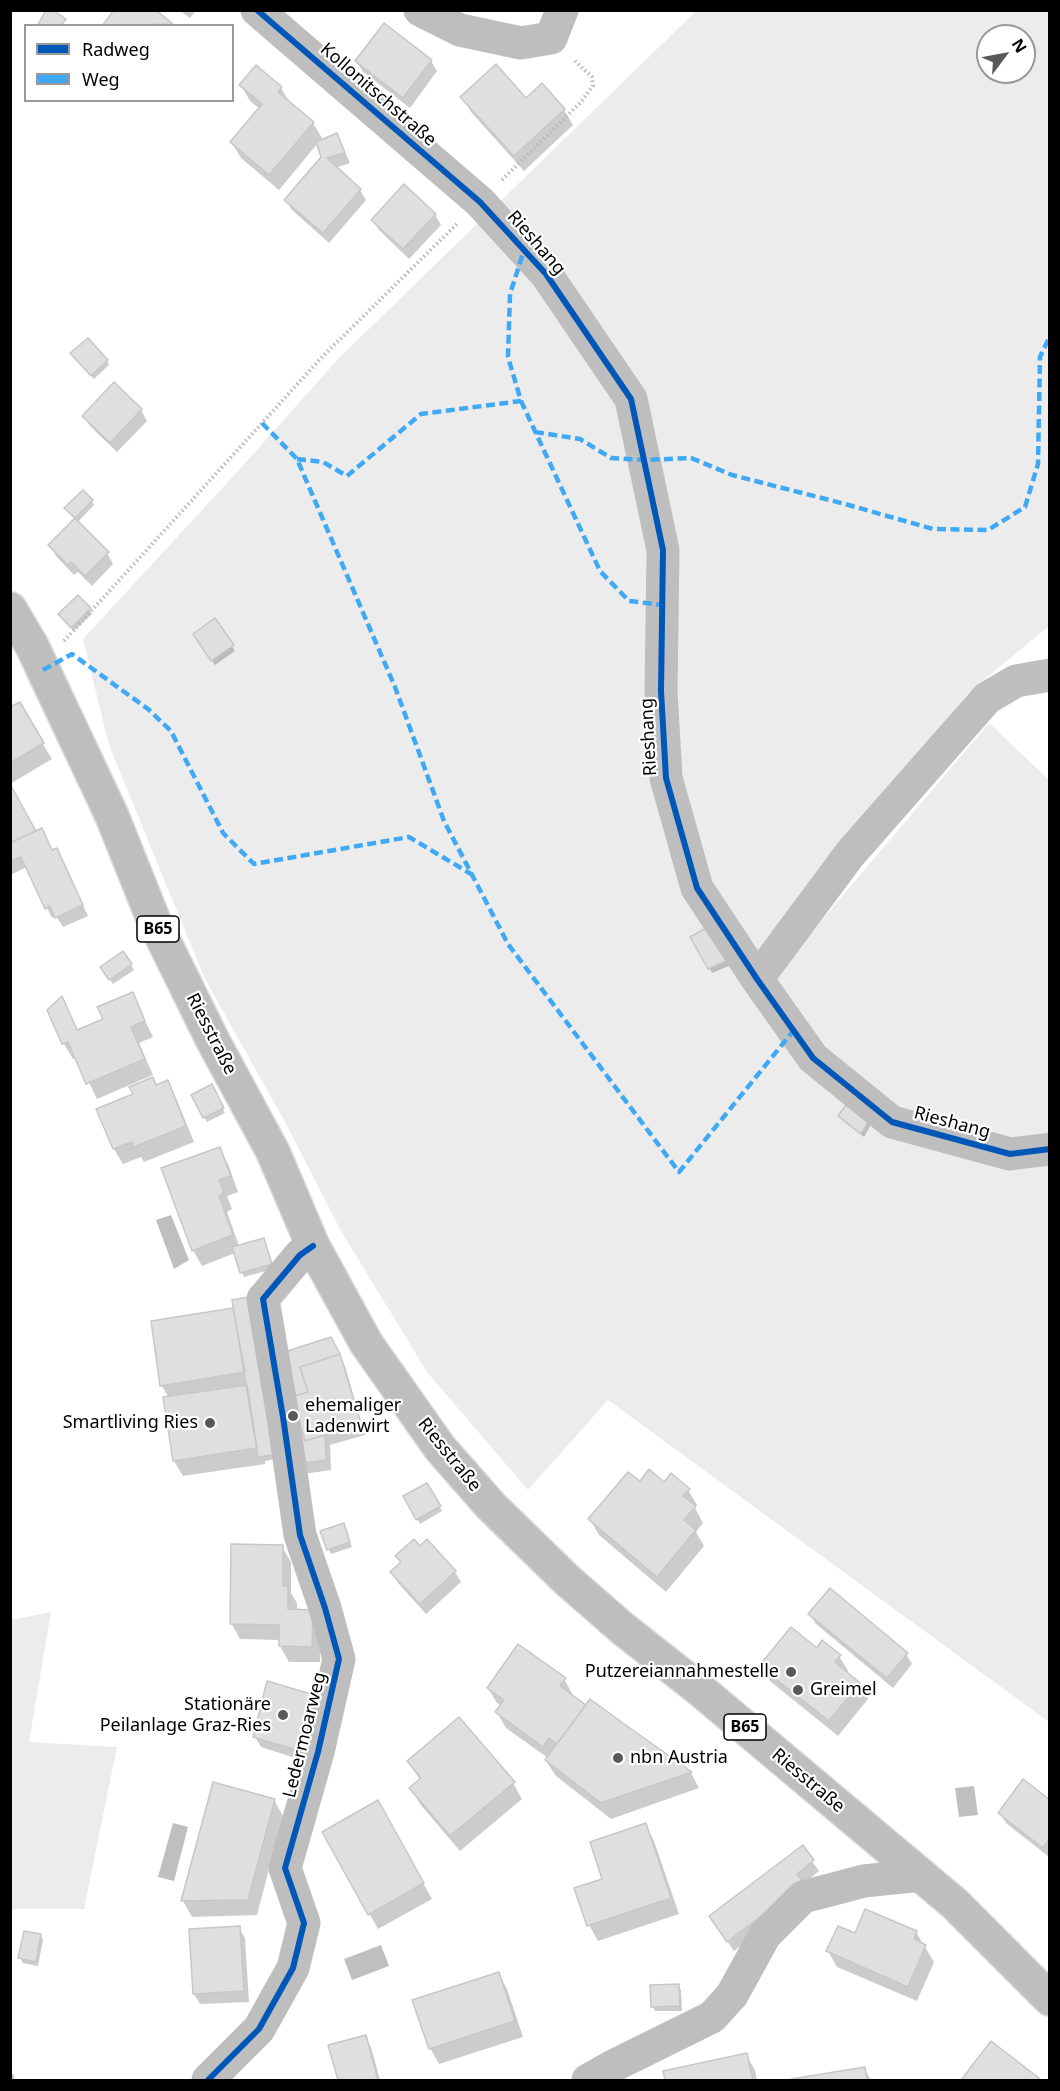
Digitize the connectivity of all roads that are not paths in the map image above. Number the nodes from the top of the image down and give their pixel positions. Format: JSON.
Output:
{"nodes":[{"id":1,"x":257,"y":10,"type":"edge"},
{"id":2,"x":420,"y":10,"type":"edge"},
{"id":3,"x":557,"y":24,"type":"edge"},
{"id":4,"x":480,"y":202,"type":"joint"},
{"id":5,"x":10,"y":609,"type":"edge"},
{"id":6,"x":1050,"y":675,"type":"edge"},
{"id":7,"x":758,"y":979,"type":"junction"},
{"id":8,"x":1050,"y":1149,"type":"edge"},
{"id":9,"x":313,"y":1246,"type":"junction"},
{"id":10,"x":921,"y":1875,"type":"junction"},
{"id":11,"x":1050,"y":1999,"type":"edge"},
{"id":12,"x":208,"y":2080,"type":"edge"},
{"id":13,"x":588,"y":2080,"type":"edge"}],
"edges":[{"from":1,"to":4,"type":"street","name":"Kollonitschstraße"},
{"from":2,"to":3,"type":"street"},
{"from":4,"to":7,"type":"street","name":"Rieshang"},
{"from":5,"to":9,"type":"street","name":"Riesstraße","number":"B65"},
{"from":6,"to":7,"type":"street"},
{"from":7,"to":8,"type":"street","name":"Rieshang"},
{"from":9,"to":10,"type":"street","name":"Riesstraße","number":"B65"},
{"from":9,"to":12,"type":"street","name":"Ledermoarweg"},
{"from":10,"to":11,"type":"street","name":"Riesstraße","number":"B65"},
{"from":10,"to":13,"type":"street"}]}
